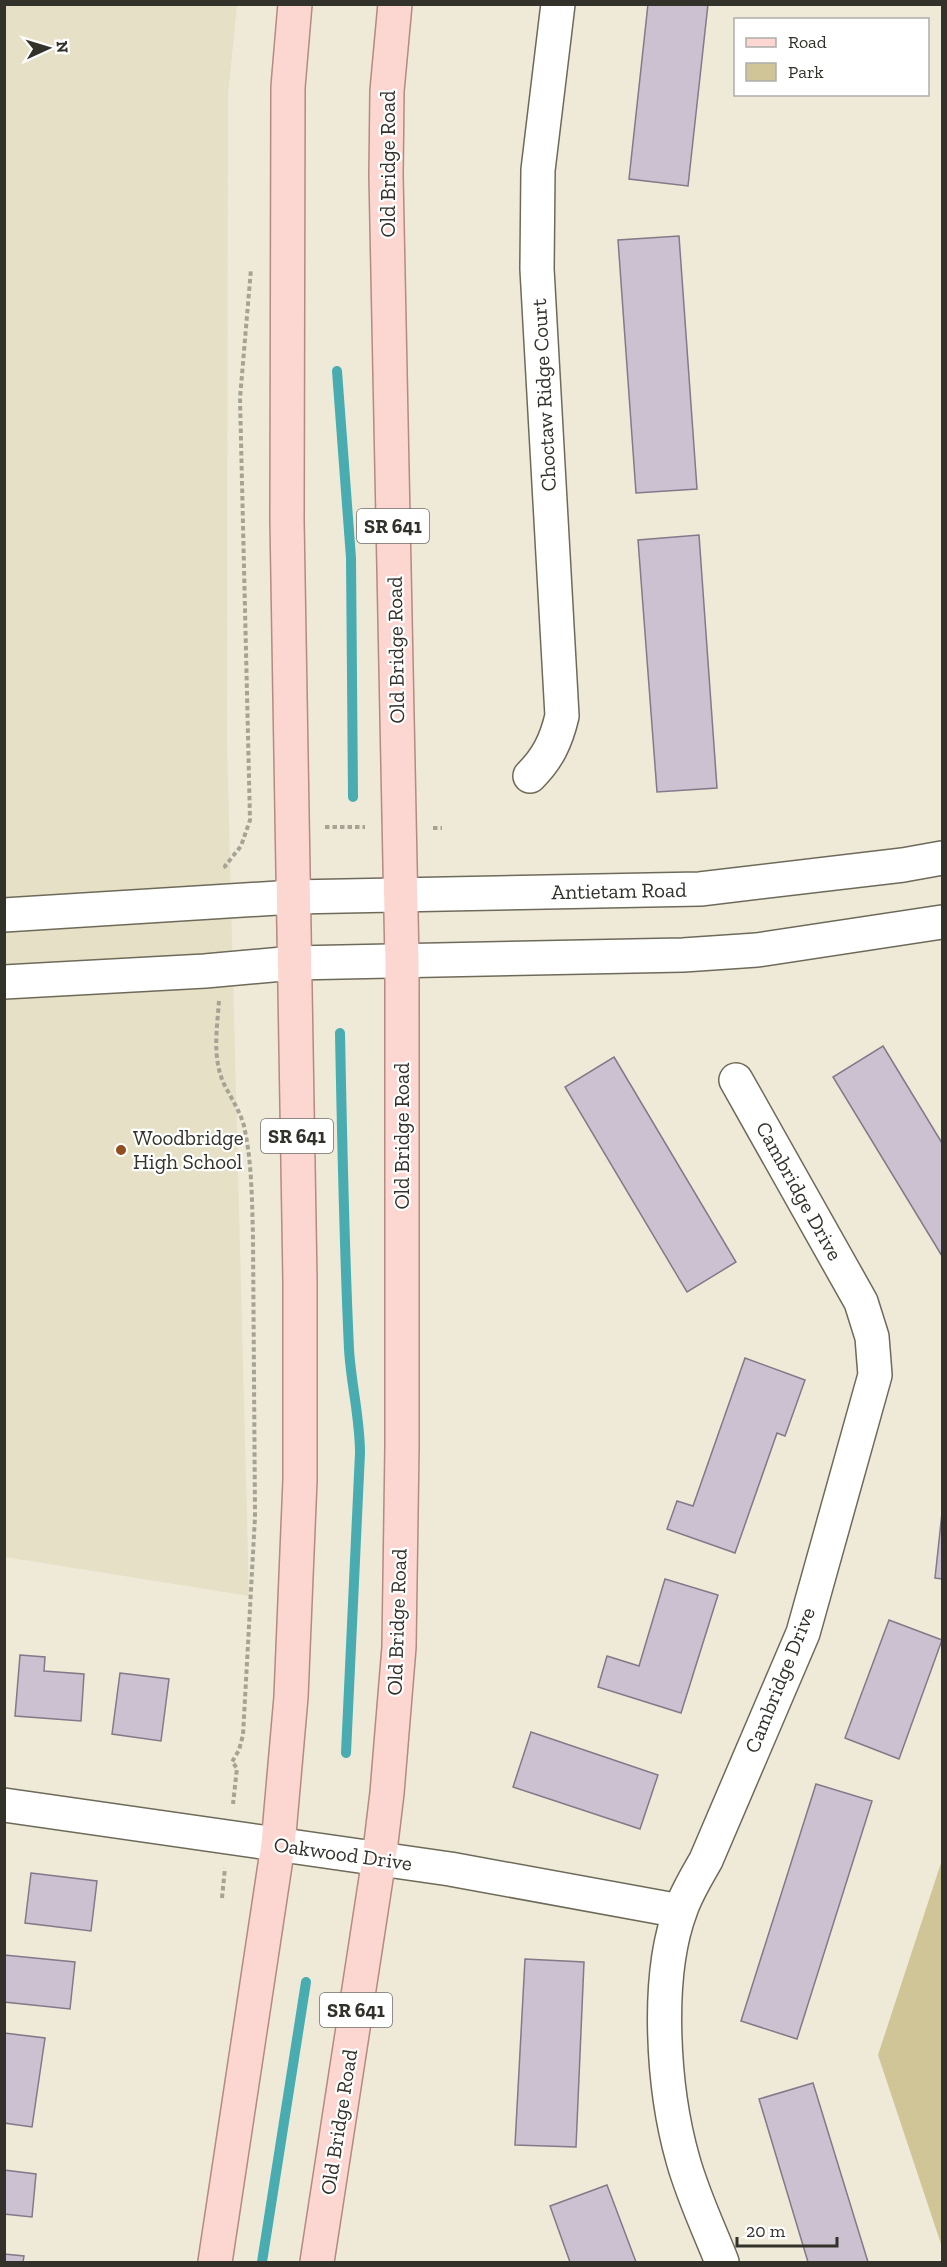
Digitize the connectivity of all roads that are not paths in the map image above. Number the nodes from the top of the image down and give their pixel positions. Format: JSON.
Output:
{"nodes":[{"id":1,"x":295,"y":4,"type":"edge"},
{"id":2,"x":395,"y":4,"type":"edge"},
{"id":3,"x":558,"y":4,"type":"edge"},
{"id":4,"x":530,"y":776,"type":"dead end"},
{"id":5,"x":942,"y":858,"type":"edge"},
{"id":6,"x":400,"y":895,"type":"junction"},
{"id":7,"x":293,"y":897,"type":"junction"},
{"id":8,"x":4,"y":915,"type":"edge"},
{"id":9,"x":942,"y":922,"type":"edge"},
{"id":10,"x":402,"y":962,"type":"junction"},
{"id":11,"x":294,"y":963,"type":"junction"},
{"id":12,"x":4,"y":982,"type":"edge"},
{"id":13,"x":736,"y":1080,"type":"dead end"},
{"id":14,"x":4,"y":1805,"type":"edge"},
{"id":15,"x":278,"y":1845,"type":"junction"},
{"id":16,"x":379,"y":1859,"type":"junction"},
{"id":17,"x":680,"y":1911,"type":"junction"},
{"id":18,"x":215,"y":2262,"type":"edge"},
{"id":19,"x":317,"y":2262,"type":"edge"},
{"id":20,"x":722,"y":2262,"type":"edge"}],
"edges":[{"from":1,"to":7,"type":"main road","number":"SR 641"},
{"from":2,"to":6,"type":"main road","name":"Old Bridge Road","number":"SR 641"},
{"from":3,"to":4,"type":"street","name":"Choctaw Ridge Court"},
{"from":5,"to":6,"type":"street","name":"Antietam Road"},
{"from":6,"to":7,"type":"street","name":"Antietam Road"},
{"from":6,"to":10,"type":"main road","name":"Old Bridge Road","number":"SR 641"},
{"from":7,"to":8,"type":"street","name":"Antietam Road"},
{"from":7,"to":11,"type":"main road","number":"SR 641"},
{"from":9,"to":10,"type":"street"},
{"from":10,"to":11,"type":"street"},
{"from":10,"to":16,"type":"main road","name":"Old Bridge Road","number":"SR 641"},
{"from":11,"to":12,"type":"street"},
{"from":11,"to":15,"type":"main road","number":"SR 641"},
{"from":13,"to":17,"type":"street","name":"Cambridge Drive"},
{"from":14,"to":15,"type":"street","name":"Oakwood Drive"},
{"from":15,"to":16,"type":"street","name":"Oakwood Drive"},
{"from":15,"to":18,"type":"main road","number":"SR 641"},
{"from":16,"to":17,"type":"street","name":"Oakwood Drive"},
{"from":16,"to":19,"type":"main road","name":"Old Bridge Road","number":"SR 641"},
{"from":17,"to":20,"type":"street","name":"Cambridge Drive"}]}
